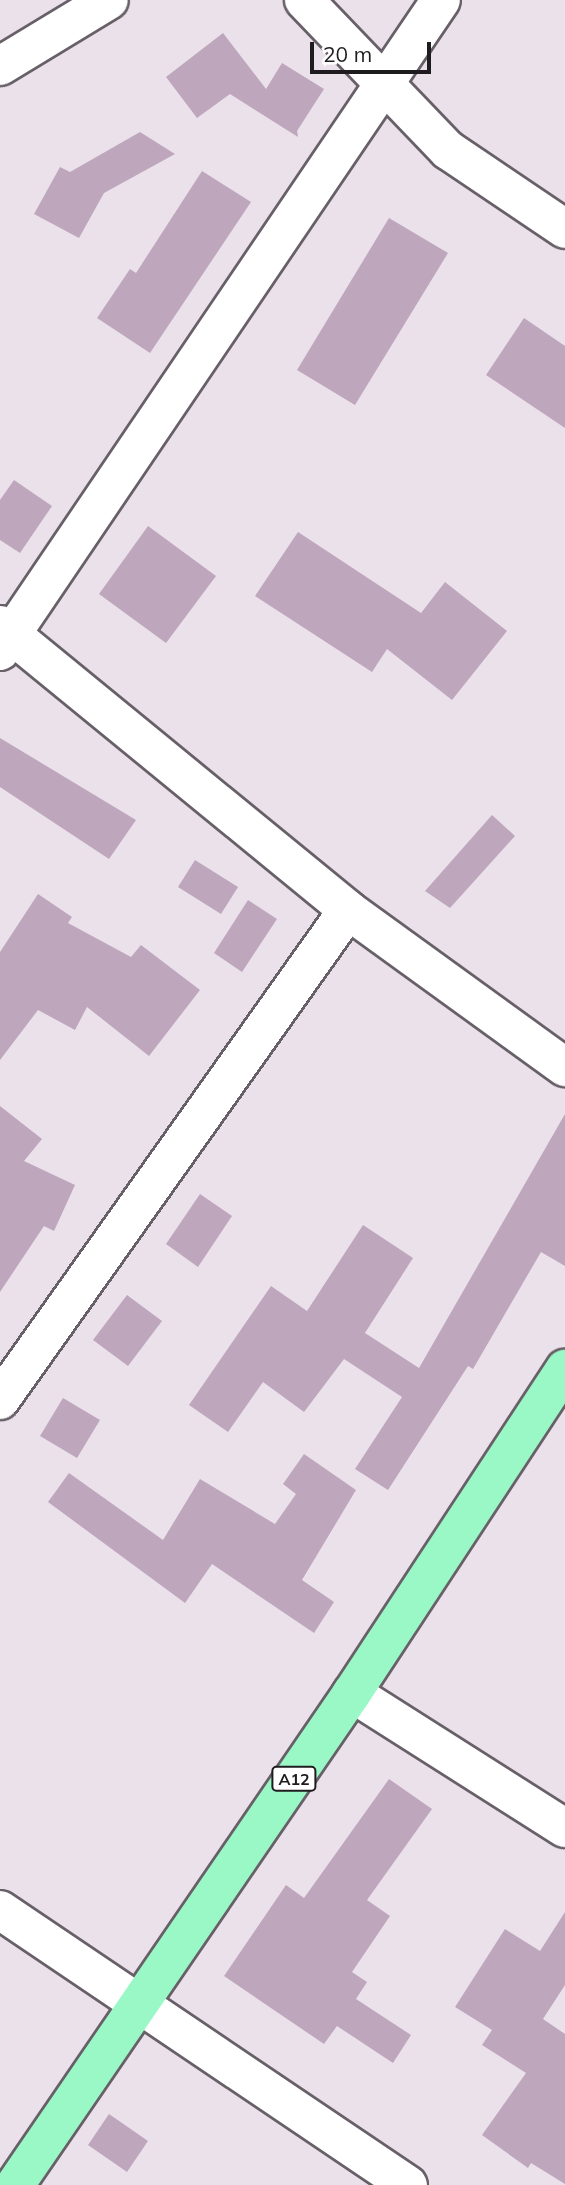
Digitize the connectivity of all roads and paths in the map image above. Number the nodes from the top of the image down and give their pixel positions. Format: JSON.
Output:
{"nodes":[{"id":1,"x":109,"y":0,"type":"edge"},
{"id":2,"x":304,"y":0,"type":"edge"},
{"id":3,"x":441,"y":0,"type":"edge"},
{"id":4,"x":0,"y":66,"type":"edge"},
{"id":5,"x":384,"y":82,"type":"junction"},
{"id":6,"x":565,"y":229,"type":"edge"},
{"id":7,"x":4,"y":637,"type":"edge"},
{"id":8,"x":348,"y":910,"type":"junction"},
{"id":9,"x":565,"y":1067,"type":"edge"},
{"id":10,"x":565,"y":1369,"type":"edge"},
{"id":11,"x":0,"y":1400,"type":"edge"},
{"id":12,"x":352,"y":1693,"type":"junction"},
{"id":13,"x":565,"y":1828,"type":"edge"},
{"id":14,"x":0,"y":1910,"type":"edge"},
{"id":15,"x":142,"y":2002,"type":"junction"},
{"id":16,"x":15,"y":2185,"type":"edge"},
{"id":17,"x":408,"y":2185,"type":"edge"}],
"edges":[{"from":1,"to":4,"type":"street"},
{"from":2,"to":5,"type":"street"},
{"from":3,"to":5,"type":"street"},
{"from":5,"to":6,"type":"street"},
{"from":5,"to":7,"type":"street"},
{"from":7,"to":8,"type":"street"},
{"from":8,"to":9,"type":"street"},
{"from":8,"to":11,"type":"street"},
{"from":10,"to":12,"type":"main road","number":"A12"},
{"from":12,"to":13,"type":"street"},
{"from":12,"to":15,"type":"main road","number":"A12"},
{"from":14,"to":15,"type":"street"},
{"from":15,"to":16,"type":"main road","number":"A12"},
{"from":15,"to":17,"type":"street"}]}
